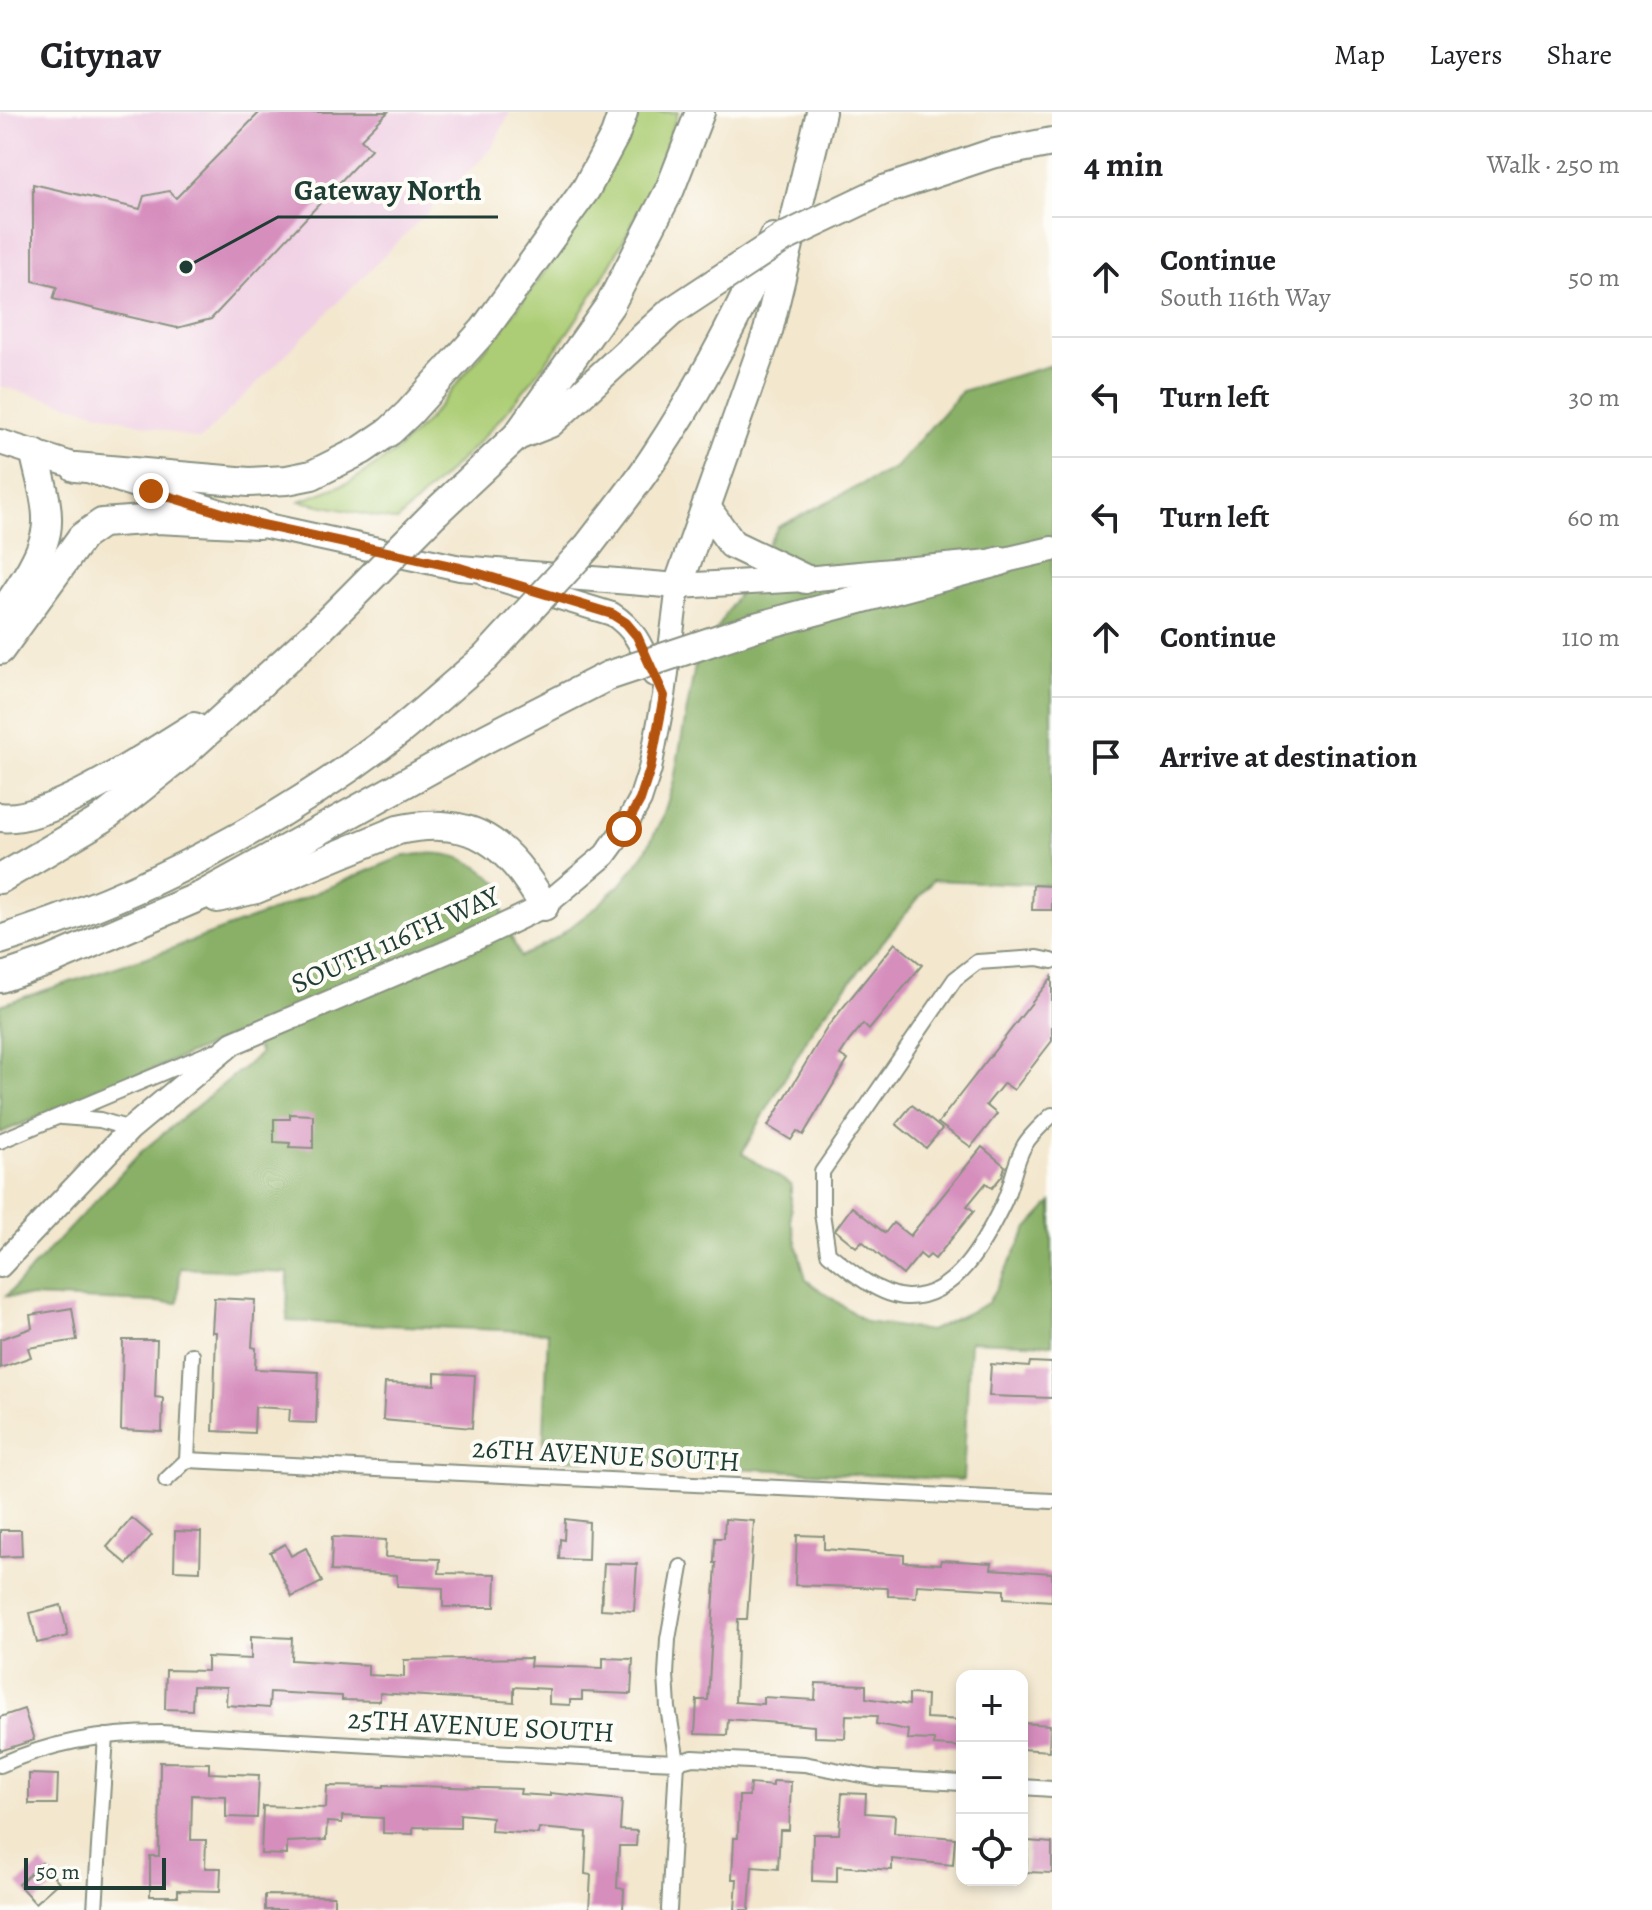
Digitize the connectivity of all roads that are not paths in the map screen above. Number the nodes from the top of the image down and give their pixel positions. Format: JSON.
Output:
{"nodes":[{"id":1,"x":623,"y":112,"type":"edge"},
{"id":2,"x":700,"y":112,"type":"edge"},
{"id":3,"x":819,"y":112,"type":"edge"},
{"id":4,"x":1052,"y":142,"type":"edge"},
{"id":5,"x":517,"y":436,"type":"junction"},
{"id":6,"x":0,"y":442,"type":"edge"},
{"id":7,"x":35,"y":454,"type":"junction"},
{"id":8,"x":75,"y":467,"type":"junction"},
{"id":9,"x":707,"y":509,"type":"junction"},
{"id":10,"x":258,"y":524,"type":"junction"},
{"id":11,"x":1052,"y":549,"type":"edge"},
{"id":12,"x":1001,"y":561,"type":"junction"},
{"id":13,"x":460,"y":568,"type":"junction"},
{"id":14,"x":805,"y":579,"type":"junction"},
{"id":15,"x":678,"y":586,"type":"junction"},
{"id":16,"x":0,"y":616,"type":"edge"},
{"id":17,"x":0,"y":650,"type":"edge"},
{"id":18,"x":249,"y":692,"type":"junction"},
{"id":19,"x":664,"y":696,"type":"junction"},
{"id":20,"x":0,"y":817,"type":"edge"},
{"id":21,"x":0,"y":879,"type":"edge"},
{"id":22,"x":181,"y":906,"type":"junction"},
{"id":23,"x":544,"y":906,"type":"junction"},
{"id":24,"x":0,"y":940,"type":"edge"},
{"id":25,"x":1052,"y":961,"type":"edge"},
{"id":26,"x":0,"y":978,"type":"edge"},
{"id":27,"x":233,"y":1043,"type":"junction"},
{"id":28,"x":53,"y":1117,"type":"junction"},
{"id":29,"x":1051,"y":1117,"type":"edge"},
{"id":30,"x":130,"y":1129,"type":"junction"},
{"id":31,"x":0,"y":1141,"type":"edge"},
{"id":32,"x":0,"y":1266,"type":"edge"},
{"id":33,"x":192,"y":1355,"type":"dead end"},
{"id":34,"x":187,"y":1460,"type":"junction"},
{"id":35,"x":166,"y":1480,"type":"dead end"},
{"id":36,"x":1052,"y":1501,"type":"edge"},
{"id":37,"x":681,"y":1567,"type":"dead end"},
{"id":38,"x":106,"y":1736,"type":"junction"},
{"id":39,"x":677,"y":1762,"type":"junction"},
{"id":40,"x":0,"y":1765,"type":"edge"},
{"id":41,"x":956,"y":1783,"type":"edge"},
{"id":42,"x":1028,"y":1787,"type":"edge"},
{"id":43,"x":1052,"y":1789,"type":"edge"},
{"id":44,"x":95,"y":1910,"type":"edge"},
{"id":45,"x":669,"y":1910,"type":"edge"}],
"edges":[{"from":1,"to":8,"type":"highway"},
{"from":2,"to":5,"type":"highway"},
{"from":3,"to":9,"type":"highway"},
{"from":3,"to":24,"type":"highway","bridge":true},
{"from":4,"to":5,"type":"highway","bridge":true},
{"from":5,"to":18,"type":"highway","bridge":true},
{"from":6,"to":7,"type":"main road"},
{"from":7,"to":8,"type":"main road"},
{"from":7,"to":16,"type":"highway"},
{"from":8,"to":10,"type":"main road"},
{"from":9,"to":14,"type":"highway"},
{"from":9,"to":15,"type":"highway"},
{"from":10,"to":13,"type":"main road"},
{"from":10,"to":17,"type":"highway"},
{"from":11,"to":12,"type":"main road"},
{"from":12,"to":14,"type":"main road"},
{"from":12,"to":22,"type":"highway","bridge":true},
{"from":13,"to":15,"type":"main road"},
{"from":13,"to":19,"type":"street"},
{"from":14,"to":15,"type":"main road"},
{"from":15,"to":19,"type":"street","name":"SOUTH 116TH WAY"},
{"from":18,"to":20,"type":"highway"},
{"from":18,"to":21,"type":"highway"},
{"from":19,"to":23,"type":"street","name":"SOUTH 116TH WAY"},
{"from":22,"to":23,"type":"highway"},
{"from":22,"to":26,"type":"highway"},
{"from":23,"to":27,"type":"street","name":"SOUTH 116TH WAY"},
{"from":25,"to":29,"type":"street"},
{"from":27,"to":28,"type":"street"},
{"from":27,"to":30,"type":"street","name":"SOUTH 116TH WAY"},
{"from":28,"to":30,"type":"street"},
{"from":28,"to":31,"type":"street"},
{"from":30,"to":32,"type":"street","name":"SOUTH 116TH WAY"},
{"from":33,"to":34,"type":"street"},
{"from":34,"to":35,"type":"street"},
{"from":34,"to":36,"type":"street","name":"26TH AVENUE SOUTH"},
{"from":37,"to":39,"type":"street"},
{"from":38,"to":39,"type":"street","name":"25TH AVENUE SOUTH"},
{"from":38,"to":40,"type":"street","name":"25TH AVENUE SOUTH"},
{"from":38,"to":44,"type":"street"},
{"from":39,"to":41,"type":"street","name":"25TH AVENUE SOUTH"},
{"from":39,"to":45,"type":"street"},
{"from":42,"to":43,"type":"street"}]}
